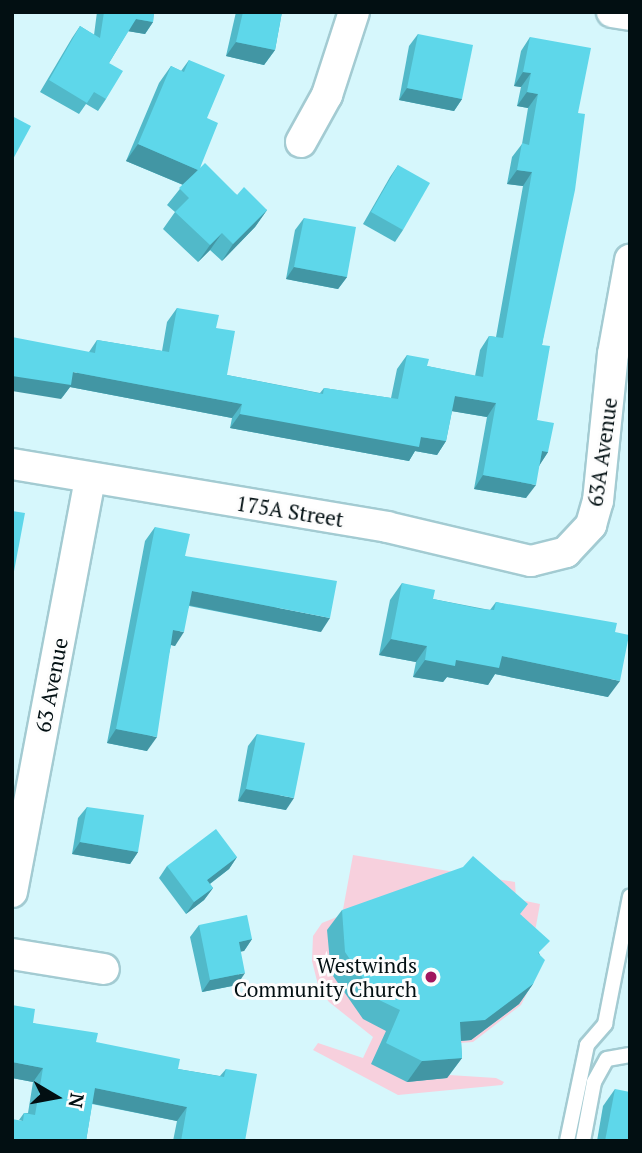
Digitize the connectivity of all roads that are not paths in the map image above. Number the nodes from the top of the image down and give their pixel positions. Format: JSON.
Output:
{"nodes":[{"id":1,"x":354,"y":12,"type":"edge"},
{"id":2,"x":612,"y":12,"type":"edge"},
{"id":3,"x":630,"y":15,"type":"edge"},
{"id":4,"x":301,"y":142,"type":"dead end"},
{"id":5,"x":630,"y":260,"type":"edge"},
{"id":6,"x":619,"y":406,"type":"edge"},
{"id":7,"x":12,"y":464,"type":"edge"},
{"id":8,"x":90,"y":479,"type":"junction"},
{"id":9,"x":566,"y":552,"type":"joint"},
{"id":10,"x":12,"y":892,"type":"edge"},
{"id":11,"x":629,"y":900,"type":"edge"},
{"id":12,"x":12,"y":954,"type":"edge"},
{"id":13,"x":104,"y":970,"type":"dead end"},
{"id":14,"x":630,"y":1055,"type":"edge"},
{"id":15,"x":567,"y":1141,"type":"edge"},
{"id":16,"x":583,"y":1141,"type":"edge"}],
"edges":[{"from":1,"to":4,"type":"street"},
{"from":2,"to":3,"type":"street"},
{"from":5,"to":6,"type":"street","name":"63A Avenue"},
{"from":6,"to":9,"type":"street","name":"63A Avenue"},
{"from":7,"to":8,"type":"street","name":"175A Street"},
{"from":8,"to":9,"type":"street","name":"175A Street"},
{"from":8,"to":10,"type":"street","name":"63 Avenue"},
{"from":11,"to":15,"type":"lane"},
{"from":12,"to":13,"type":"street"},
{"from":14,"to":16,"type":"lane"}]}
